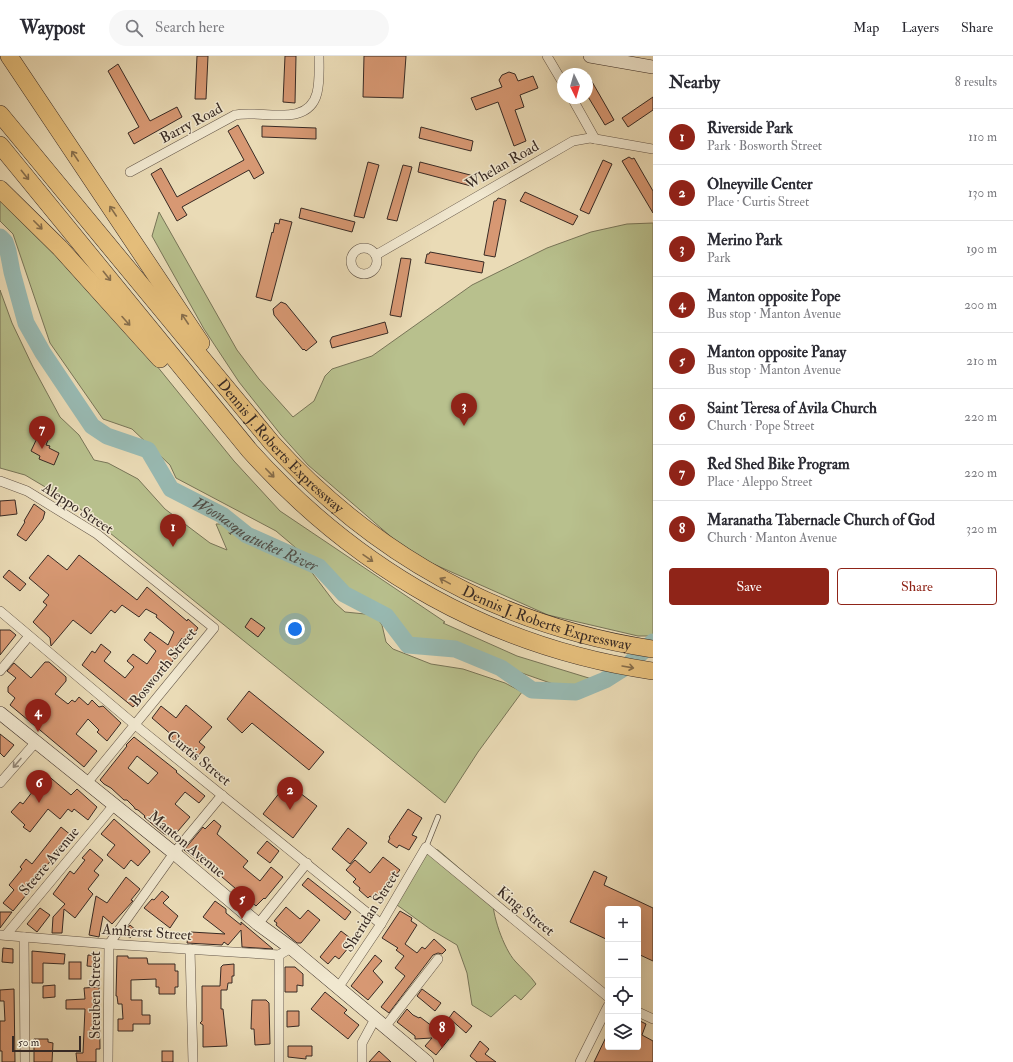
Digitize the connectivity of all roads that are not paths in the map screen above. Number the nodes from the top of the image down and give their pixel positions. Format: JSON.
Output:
{"nodes":[{"id":1,"x":319,"y":56,"type":"edge"},
{"id":2,"x":547,"y":56,"type":"edge"},
{"id":3,"x":590,"y":56,"type":"edge"},
{"id":4,"x":13,"y":60,"type":"edge"},
{"id":5,"x":653,"y":67,"type":"edge"},
{"id":6,"x":557,"y":73,"type":"edge"},
{"id":7,"x":575,"y":104,"type":"edge"},
{"id":8,"x":0,"y":114,"type":"edge"},
{"id":9,"x":595,"y":139,"type":"junction"},
{"id":10,"x":0,"y":145,"type":"edge"},
{"id":11,"x":653,"y":149,"type":"edge"},
{"id":12,"x":130,"y":172,"type":"dead end"},
{"id":13,"x":0,"y":188,"type":"edge"},
{"id":14,"x":376,"y":254,"type":"dead end"},
{"id":15,"x":272,"y":443,"type":"junction"},
{"id":16,"x":250,"y":451,"type":"junction"},
{"id":17,"x":0,"y":481,"type":"edge"},
{"id":18,"x":136,"y":566,"type":"joint"},
{"id":19,"x":0,"y":611,"type":"edge"},
{"id":20,"x":30,"y":636,"type":"junction"},
{"id":21,"x":653,"y":650,"type":"edge"},
{"id":22,"x":650,"y":670,"type":"edge"},
{"id":23,"x":0,"y":671,"type":"edge"},
{"id":24,"x":0,"y":713,"type":"edge"},
{"id":25,"x":134,"y":724,"type":"junction"},
{"id":26,"x":35,"y":743,"type":"junction"},
{"id":27,"x":1,"y":780,"type":"edge"},
{"id":28,"x":87,"y":783,"type":"junction"},
{"id":29,"x":222,"y":795,"type":"junction"},
{"id":30,"x":114,"y":805,"type":"junction"},
{"id":31,"x":438,"y":816,"type":"dead end"},
{"id":32,"x":426,"y":847,"type":"junction"},
{"id":33,"x":174,"y":853,"type":"junction"},
{"id":34,"x":307,"y":863,"type":"junction"},
{"id":35,"x":258,"y":924,"type":"junction"},
{"id":36,"x":381,"y":924,"type":"junction"},
{"id":37,"x":3,"y":935,"type":"edge"},
{"id":38,"x":24,"y":937,"type":"junction"},
{"id":39,"x":109,"y":944,"type":"junction"},
{"id":40,"x":291,"y":948,"type":"junction"},
{"id":41,"x":190,"y":949,"type":"junction"},
{"id":42,"x":279,"y":954,"type":"junction"},
{"id":43,"x":438,"y":959,"type":"dead end"},
{"id":44,"x":338,"y":988,"type":"junction"},
{"id":45,"x":605,"y":995,"type":"edge"},
{"id":46,"x":605,"y":1012,"type":"edge"},
{"id":47,"x":641,"y":1014,"type":"edge"},
{"id":48,"x":653,"y":1020,"type":"edge"},
{"id":49,"x":380,"y":1023,"type":"junction"},
{"id":50,"x":25,"y":1062,"type":"edge"},
{"id":51,"x":108,"y":1062,"type":"edge"},
{"id":52,"x":193,"y":1062,"type":"edge"},
{"id":53,"x":279,"y":1062,"type":"edge"},
{"id":54,"x":362,"y":1062,"type":"edge"},
{"id":55,"x":427,"y":1062,"type":"edge"},
{"id":56,"x":580,"y":1062,"type":"edge"}],
"edges":[{"from":1,"to":12,"type":"street","name":"Barry Road"},
{"from":2,"to":6,"type":"street"},
{"from":3,"to":5,"type":"main road"},
{"from":15,"to":4,"type":"highway","one_way":true},
{"from":7,"to":9,"type":"street"},
{"from":8,"to":15,"type":"highway","name":"Dennis J. Roberts Expressway"},
{"from":9,"to":11,"type":"street","name":"Whelan Road"},
{"from":9,"to":14,"type":"street","name":"Whelan Road"},
{"from":10,"to":16,"type":"highway","name":"Dennis J. Roberts Expressway","one_way":true},
{"from":13,"to":16,"type":"highway","one_way":true},
{"from":21,"to":15,"type":"highway","name":"Dennis J. Roberts Expressway","one_way":true},
{"from":16,"to":22,"type":"highway","name":"Dennis J. Roberts Expressway","one_way":true},
{"from":17,"to":18,"type":"street","name":"Aleppo Street"},
{"from":18,"to":25,"type":"street","name":"Bosworth Street"},
{"from":19,"to":20,"type":"street","name":"Curtis Street"},
{"from":20,"to":23,"type":"street"},
{"from":20,"to":25,"type":"street","name":"Curtis Street"},
{"from":24,"to":26,"type":"main road","name":"Manton Avenue"},
{"from":25,"to":28,"type":"street","name":"Bosworth Street"},
{"from":25,"to":29,"type":"street","name":"Curtis Street"},
{"from":26,"to":27,"type":"street","one_way":true},
{"from":26,"to":28,"type":"main road","name":"Manton Avenue"},
{"from":28,"to":30,"type":"main road","name":"Manton Avenue"},
{"from":29,"to":33,"type":"street","name":"Steuben Street"},
{"from":29,"to":34,"type":"street","name":"Curtis Street"},
{"from":30,"to":33,"type":"main road","name":"Manton Avenue"},
{"from":30,"to":37,"type":"street","name":"Steere Avenue"},
{"from":31,"to":32,"type":"lane"},
{"from":32,"to":36,"type":"street","name":"Sheridan Street"},
{"from":32,"to":45,"type":"street","name":"King Street"},
{"from":33,"to":35,"type":"main road","name":"Manton Avenue"},
{"from":33,"to":39,"type":"street","name":"Steuben Street"},
{"from":34,"to":35,"type":"street"},
{"from":34,"to":36,"type":"street","name":"Curtis Street"},
{"from":35,"to":40,"type":"main road","name":"Manton Avenue"},
{"from":36,"to":44,"type":"street","name":"Sheridan Street"},
{"from":37,"to":38,"type":"street","name":"Amherst Street"},
{"from":38,"to":39,"type":"street","name":"Amherst Street"},
{"from":38,"to":50,"type":"street"},
{"from":39,"to":41,"type":"street","name":"Amherst Street"},
{"from":39,"to":51,"type":"street","name":"Steuben Street"},
{"from":40,"to":42,"type":"street","name":"Amherst Street"},
{"from":40,"to":44,"type":"main road","name":"Manton Avenue"},
{"from":41,"to":42,"type":"street","name":"Amherst Street"},
{"from":41,"to":52,"type":"street"},
{"from":42,"to":53,"type":"street"},
{"from":43,"to":49,"type":"street"},
{"from":44,"to":49,"type":"main road","name":"Manton Avenue"},
{"from":46,"to":56,"type":"street"},
{"from":47,"to":48,"type":"street"},
{"from":49,"to":54,"type":"street"},
{"from":49,"to":55,"type":"main road","name":"Manton Avenue"}]}
